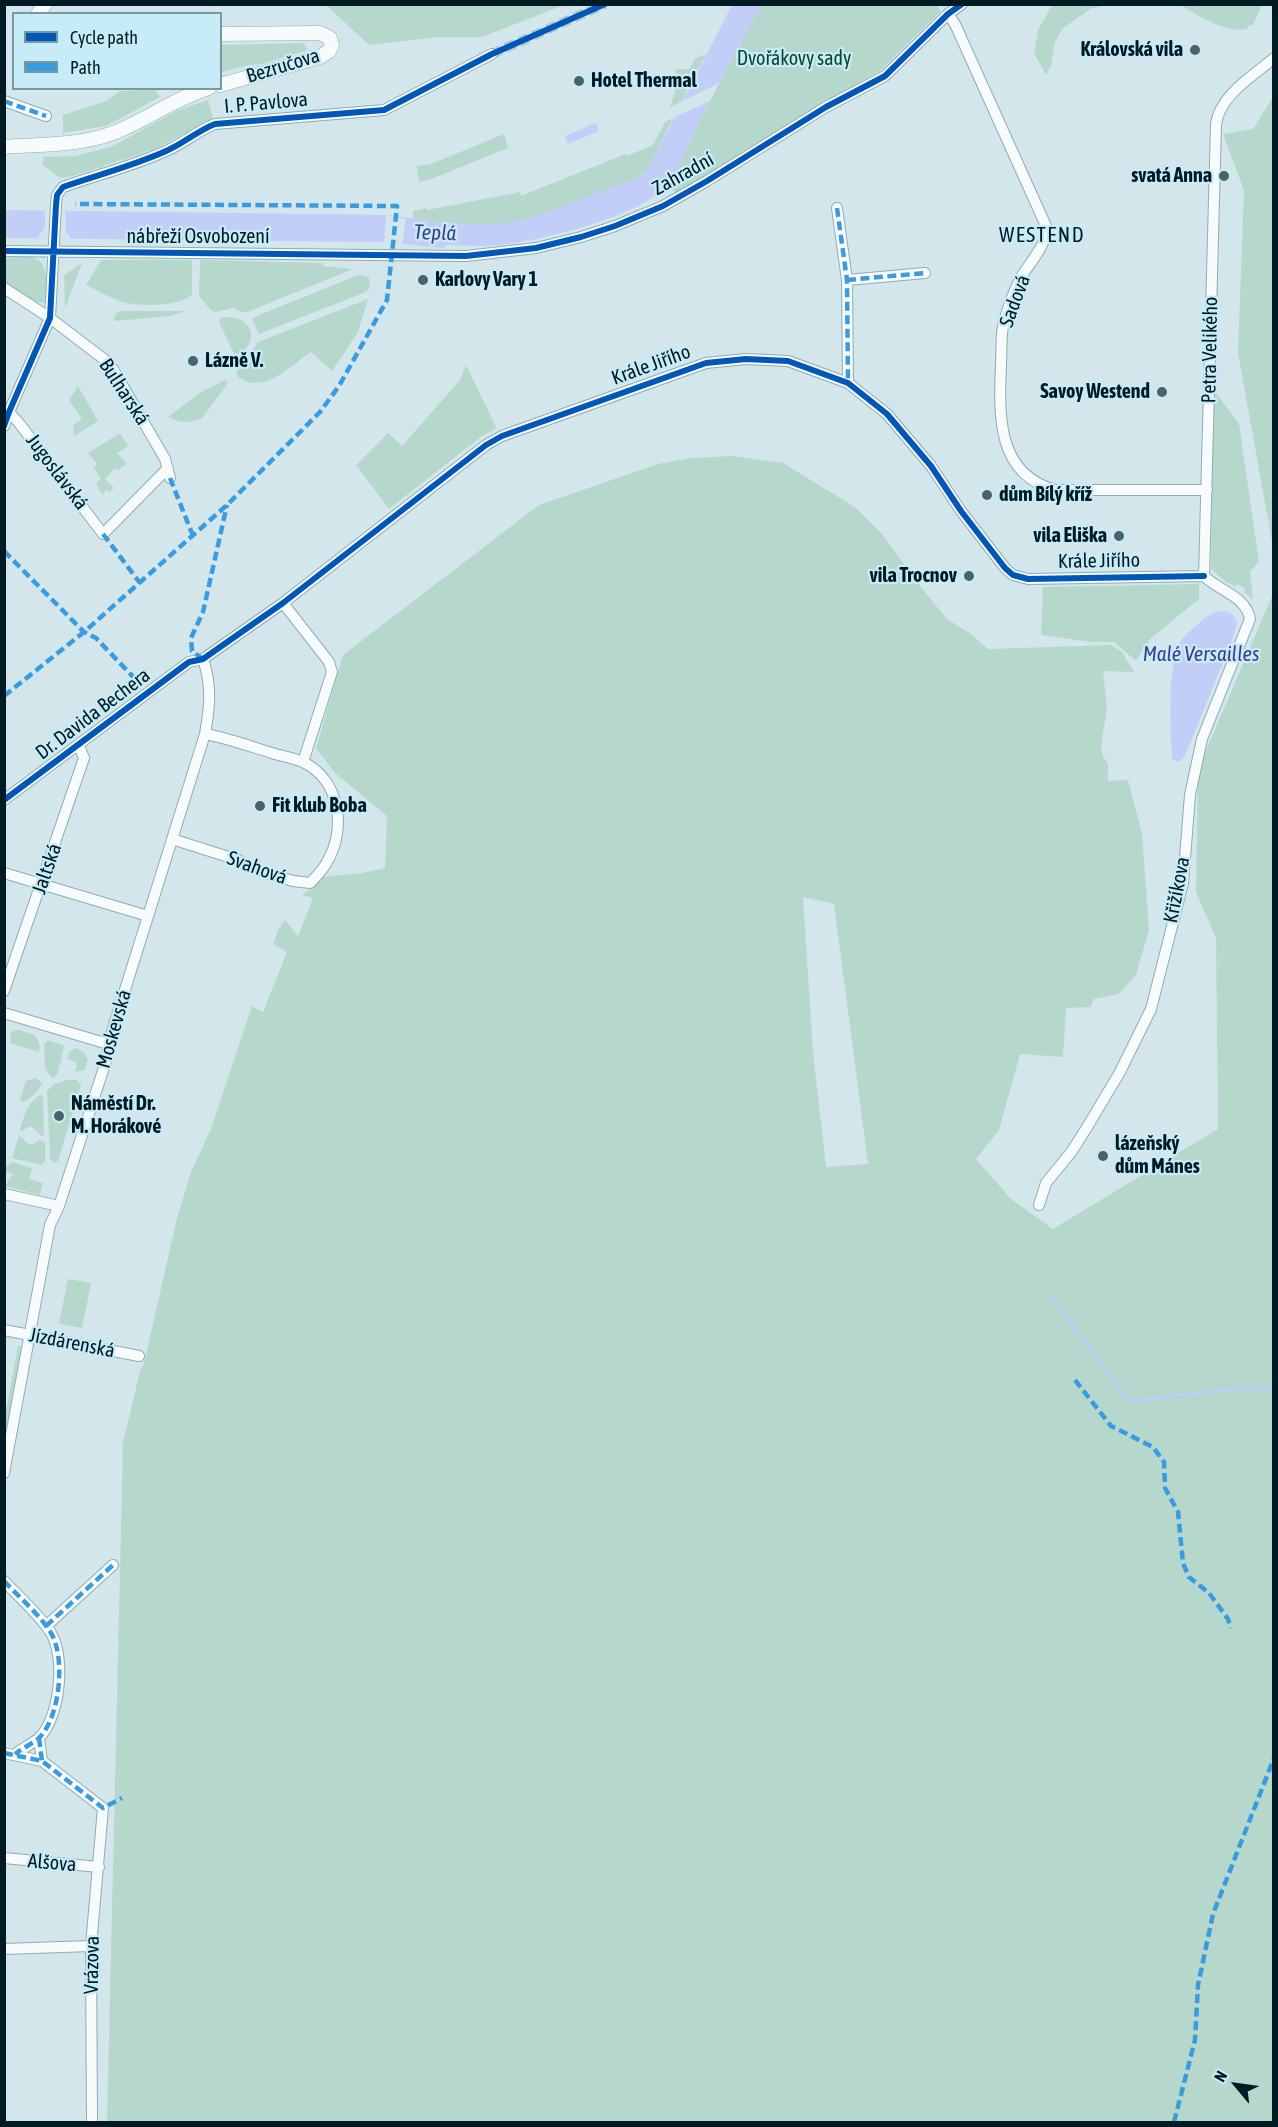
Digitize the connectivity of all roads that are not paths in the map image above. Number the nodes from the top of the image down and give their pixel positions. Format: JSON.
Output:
{"nodes":[{"id":1,"x":962,"y":4,"type":"edge"},
{"id":2,"x":948,"y":14,"type":"junction"},
{"id":3,"x":222,"y":34,"type":"edge"},
{"id":4,"x":492,"y":54,"type":"tunnel mouth"},
{"id":5,"x":1274,"y":58,"type":"edge"},
{"id":6,"x":222,"y":84,"type":"edge"},
{"id":7,"x":204,"y":90,"type":"edge"},
{"id":8,"x":4,"y":101,"type":"edge"},
{"id":9,"x":46,"y":116,"type":"dead end"},
{"id":10,"x":4,"y":142,"type":"edge"},
{"id":11,"x":37,"y":144,"type":"junction"},
{"id":12,"x":4,"y":147,"type":"edge"},
{"id":13,"x":837,"y":208,"type":"dead end"},
{"id":14,"x":4,"y":251,"type":"edge"},
{"id":15,"x":54,"y":252,"type":"junction"},
{"id":16,"x":392,"y":255,"type":"joint"},
{"id":17,"x":925,"y":273,"type":"dead end"},
{"id":18,"x":847,"y":280,"type":"junction"},
{"id":19,"x":4,"y":288,"type":"edge"},
{"id":20,"x":51,"y":318,"type":"junction"},
{"id":21,"x":848,"y":383,"type":"junction"},
{"id":22,"x":7,"y":411,"type":"edge"},
{"id":23,"x":4,"y":426,"type":"edge"},
{"id":24,"x":1207,"y":490,"type":"junction"},
{"id":25,"x":103,"y":534,"type":"joint"},
{"id":26,"x":1204,"y":576,"type":"junction"},
{"id":27,"x":283,"y":603,"type":"junction"},
{"id":28,"x":203,"y":658,"type":"junction"},
{"id":29,"x":205,"y":734,"type":"junction"},
{"id":30,"x":79,"y":746,"type":"junction"},
{"id":31,"x":303,"y":762,"type":"junction"},
{"id":32,"x":4,"y":800,"type":"edge"},
{"id":33,"x":172,"y":839,"type":"junction"},
{"id":34,"x":4,"y":873,"type":"edge"},
{"id":35,"x":42,"y":885,"type":"junction"},
{"id":36,"x":148,"y":916,"type":"junction"},
{"id":37,"x":4,"y":991,"type":"edge"},
{"id":38,"x":4,"y":1013,"type":"edge"},
{"id":39,"x":108,"y":1044,"type":"junction"},
{"id":40,"x":4,"y":1194,"type":"edge"},
{"id":41,"x":1039,"y":1205,"type":"dead end"},
{"id":42,"x":59,"y":1206,"type":"junction"},
{"id":43,"x":4,"y":1330,"type":"edge"},
{"id":44,"x":31,"y":1336,"type":"junction"},
{"id":45,"x":139,"y":1356,"type":"dead end"},
{"id":46,"x":6,"y":1456,"type":"edge"},
{"id":47,"x":4,"y":1473,"type":"edge"},
{"id":48,"x":113,"y":1565,"type":"dead end"},
{"id":49,"x":4,"y":1581,"type":"edge"},
{"id":50,"x":46,"y":1626,"type":"junction"},
{"id":51,"x":39,"y":1738,"type":"junction"},
{"id":52,"x":10,"y":1753,"type":"edge"},
{"id":53,"x":42,"y":1761,"type":"junction"},
{"id":54,"x":4,"y":1858,"type":"edge"},
{"id":55,"x":99,"y":1867,"type":"junction"},
{"id":56,"x":92,"y":1946,"type":"junction"},
{"id":57,"x":4,"y":1949,"type":"edge"},
{"id":58,"x":92,"y":2122,"type":"edge"}],
"edges":[{"from":1,"to":2,"type":"street"},
{"from":2,"to":16,"type":"street","name":"Zahradní"},
{"from":2,"to":24,"type":"street","name":"Sadová"},
{"from":3,"to":6,"type":"street","name":"Bezručova"},
{"from":4,"to":15,"type":"street","name":"I. P. Pavlova"},
{"from":5,"to":24,"type":"street","name":"Petra Velikého"},
{"from":7,"to":11,"type":"street"},
{"from":8,"to":9,"type":"street"},
{"from":10,"to":11,"type":"street"},
{"from":11,"to":12,"type":"street"},
{"from":13,"to":18,"type":"street"},
{"from":14,"to":15,"type":"street","name":"nábřeží Osvobození"},
{"from":15,"to":16,"type":"street","name":"nábřeží Osvobození"},
{"from":15,"to":20,"type":"street"},
{"from":17,"to":18,"type":"street"},
{"from":18,"to":21,"type":"street"},
{"from":19,"to":20,"type":"street","name":"Bulharská"},
{"from":20,"to":22,"type":"street"},
{"from":20,"to":25,"type":"street","name":"Bulharská"},
{"from":21,"to":26,"type":"street","name":"Krále Jiřího"},
{"from":21,"to":27,"type":"street","name":"Krále Jiřího"},
{"from":22,"to":23,"type":"street"},
{"from":22,"to":25,"type":"street","name":"Jugoslávská"},
{"from":24,"to":26,"type":"street","name":"Petra Velikého"},
{"from":26,"to":41,"type":"street","name":"Křižíkova"},
{"from":27,"to":28,"type":"street","name":"Krále Jiřího"},
{"from":27,"to":31,"type":"street"},
{"from":28,"to":29,"type":"street","name":"Moskevská"},
{"from":28,"to":30,"type":"street","name":"Dr. Davida Bechera"},
{"from":29,"to":31,"type":"street","name":"Svahová"},
{"from":29,"to":33,"type":"street","name":"Moskevská"},
{"from":30,"to":32,"type":"street","name":"Dr. Davida Bechera"},
{"from":30,"to":35,"type":"street","name":"Jaltská"},
{"from":31,"to":33,"type":"street","name":"Svahová"},
{"from":33,"to":36,"type":"street","name":"Moskevská"},
{"from":34,"to":35,"type":"street"},
{"from":35,"to":36,"type":"street"},
{"from":35,"to":37,"type":"street","name":"Jaltská"},
{"from":36,"to":39,"type":"street","name":"Moskevská"},
{"from":38,"to":39,"type":"street"},
{"from":39,"to":42,"type":"street","name":"Moskevská"},
{"from":40,"to":42,"type":"street"},
{"from":42,"to":44,"type":"street","name":"Moskevská"},
{"from":43,"to":44,"type":"street","name":"Jízdárenská"},
{"from":44,"to":45,"type":"street","name":"Jízdárenská"},
{"from":44,"to":46,"type":"street","name":"Moskevská"},
{"from":46,"to":47,"type":"street","name":"Moskevská"},
{"from":48,"to":50,"type":"street"},
{"from":49,"to":50,"type":"street"},
{"from":50,"to":51,"type":"street"},
{"from":51,"to":52,"type":"street"},
{"from":51,"to":53,"type":"street"},
{"from":52,"to":53,"type":"street"},
{"from":53,"to":55,"type":"street","name":"Vrázova"},
{"from":54,"to":55,"type":"street","name":"Alšova"},
{"from":55,"to":56,"type":"street","name":"Vrázova"},
{"from":56,"to":57,"type":"street"},
{"from":56,"to":58,"type":"street","name":"Vrázova"}]}
